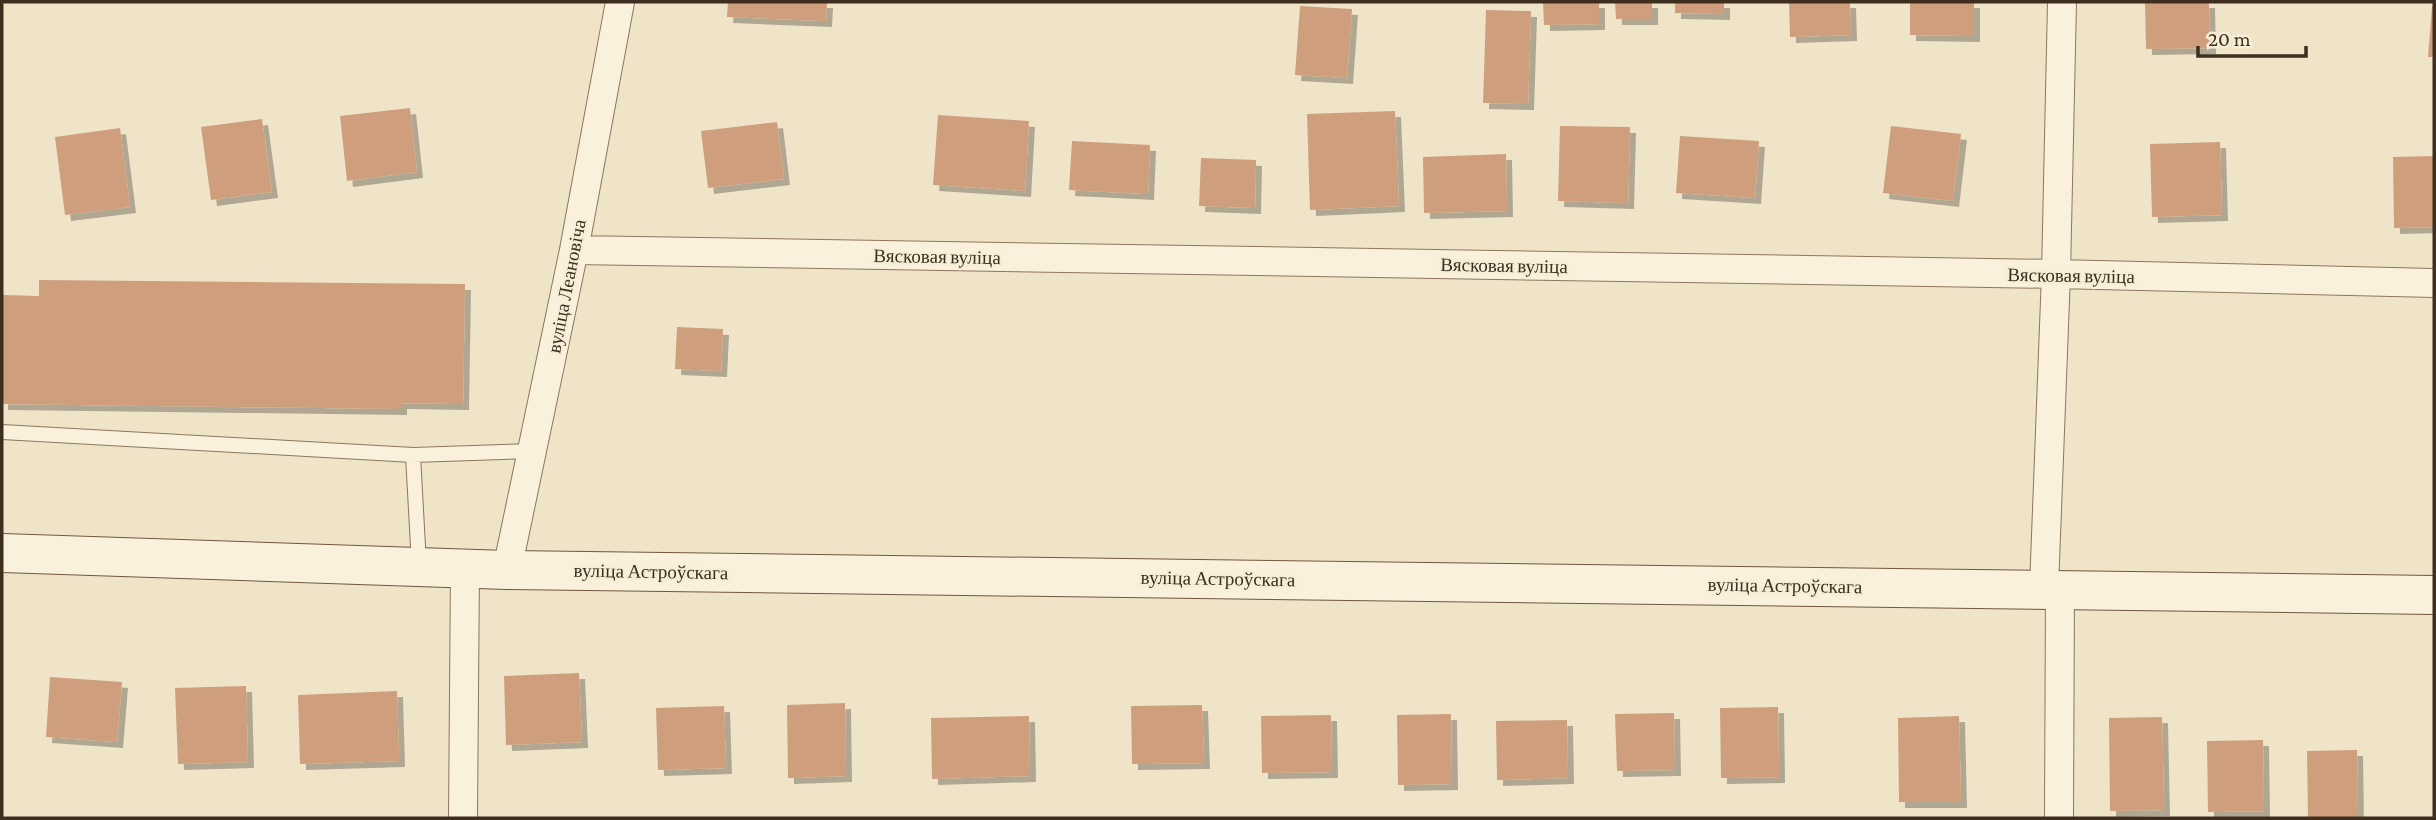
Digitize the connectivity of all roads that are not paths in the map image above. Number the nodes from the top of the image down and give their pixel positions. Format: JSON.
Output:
{"nodes":[{"id":1,"x":620,"y":2,"type":"edge"},
{"id":2,"x":2062,"y":2,"type":"edge"},
{"id":3,"x":574,"y":250,"type":"junction"},
{"id":4,"x":2056,"y":274,"type":"junction"},
{"id":5,"x":2434,"y":283,"type":"edge"},
{"id":6,"x":2,"y":432,"type":"edge"},
{"id":7,"x":532,"y":451,"type":"junction"},
{"id":8,"x":413,"y":455,"type":"junction"},
{"id":9,"x":2,"y":553,"type":"edge"},
{"id":10,"x":419,"y":566,"type":"junction"},
{"id":11,"x":465,"y":568,"type":"junction"},
{"id":12,"x":507,"y":570,"type":"junction"},
{"id":13,"x":2052,"y":588,"type":"junction"},
{"id":14,"x":2434,"y":594,"type":"edge"},
{"id":15,"x":463,"y":818,"type":"edge"},
{"id":16,"x":2059,"y":818,"type":"edge"}],
"edges":[{"from":1,"to":3,"type":"street","name":"вуліца Леановіча"},
{"from":2,"to":4,"type":"street"},
{"from":3,"to":4,"type":"street","name":"Вясковая вуліца"},
{"from":3,"to":7,"type":"street","name":"вуліца Леановіча"},
{"from":4,"to":5,"type":"street","name":"Вясковая вуліца"},
{"from":4,"to":13,"type":"street"},
{"from":6,"to":8,"type":"lane"},
{"from":7,"to":8,"type":"lane"},
{"from":7,"to":12,"type":"street","name":"вуліца Леановіча"},
{"from":8,"to":10,"type":"lane"},
{"from":9,"to":10,"type":"street","name":"вуліца Астроўскага"},
{"from":10,"to":11,"type":"street","name":"вуліца Астроўскага"},
{"from":11,"to":12,"type":"street","name":"вуліца Астроўскага"},
{"from":11,"to":15,"type":"street"},
{"from":12,"to":13,"type":"street","name":"вуліца Астроўскага"},
{"from":13,"to":14,"type":"street","name":"вуліца Астроўскага"},
{"from":13,"to":16,"type":"street"}]}
